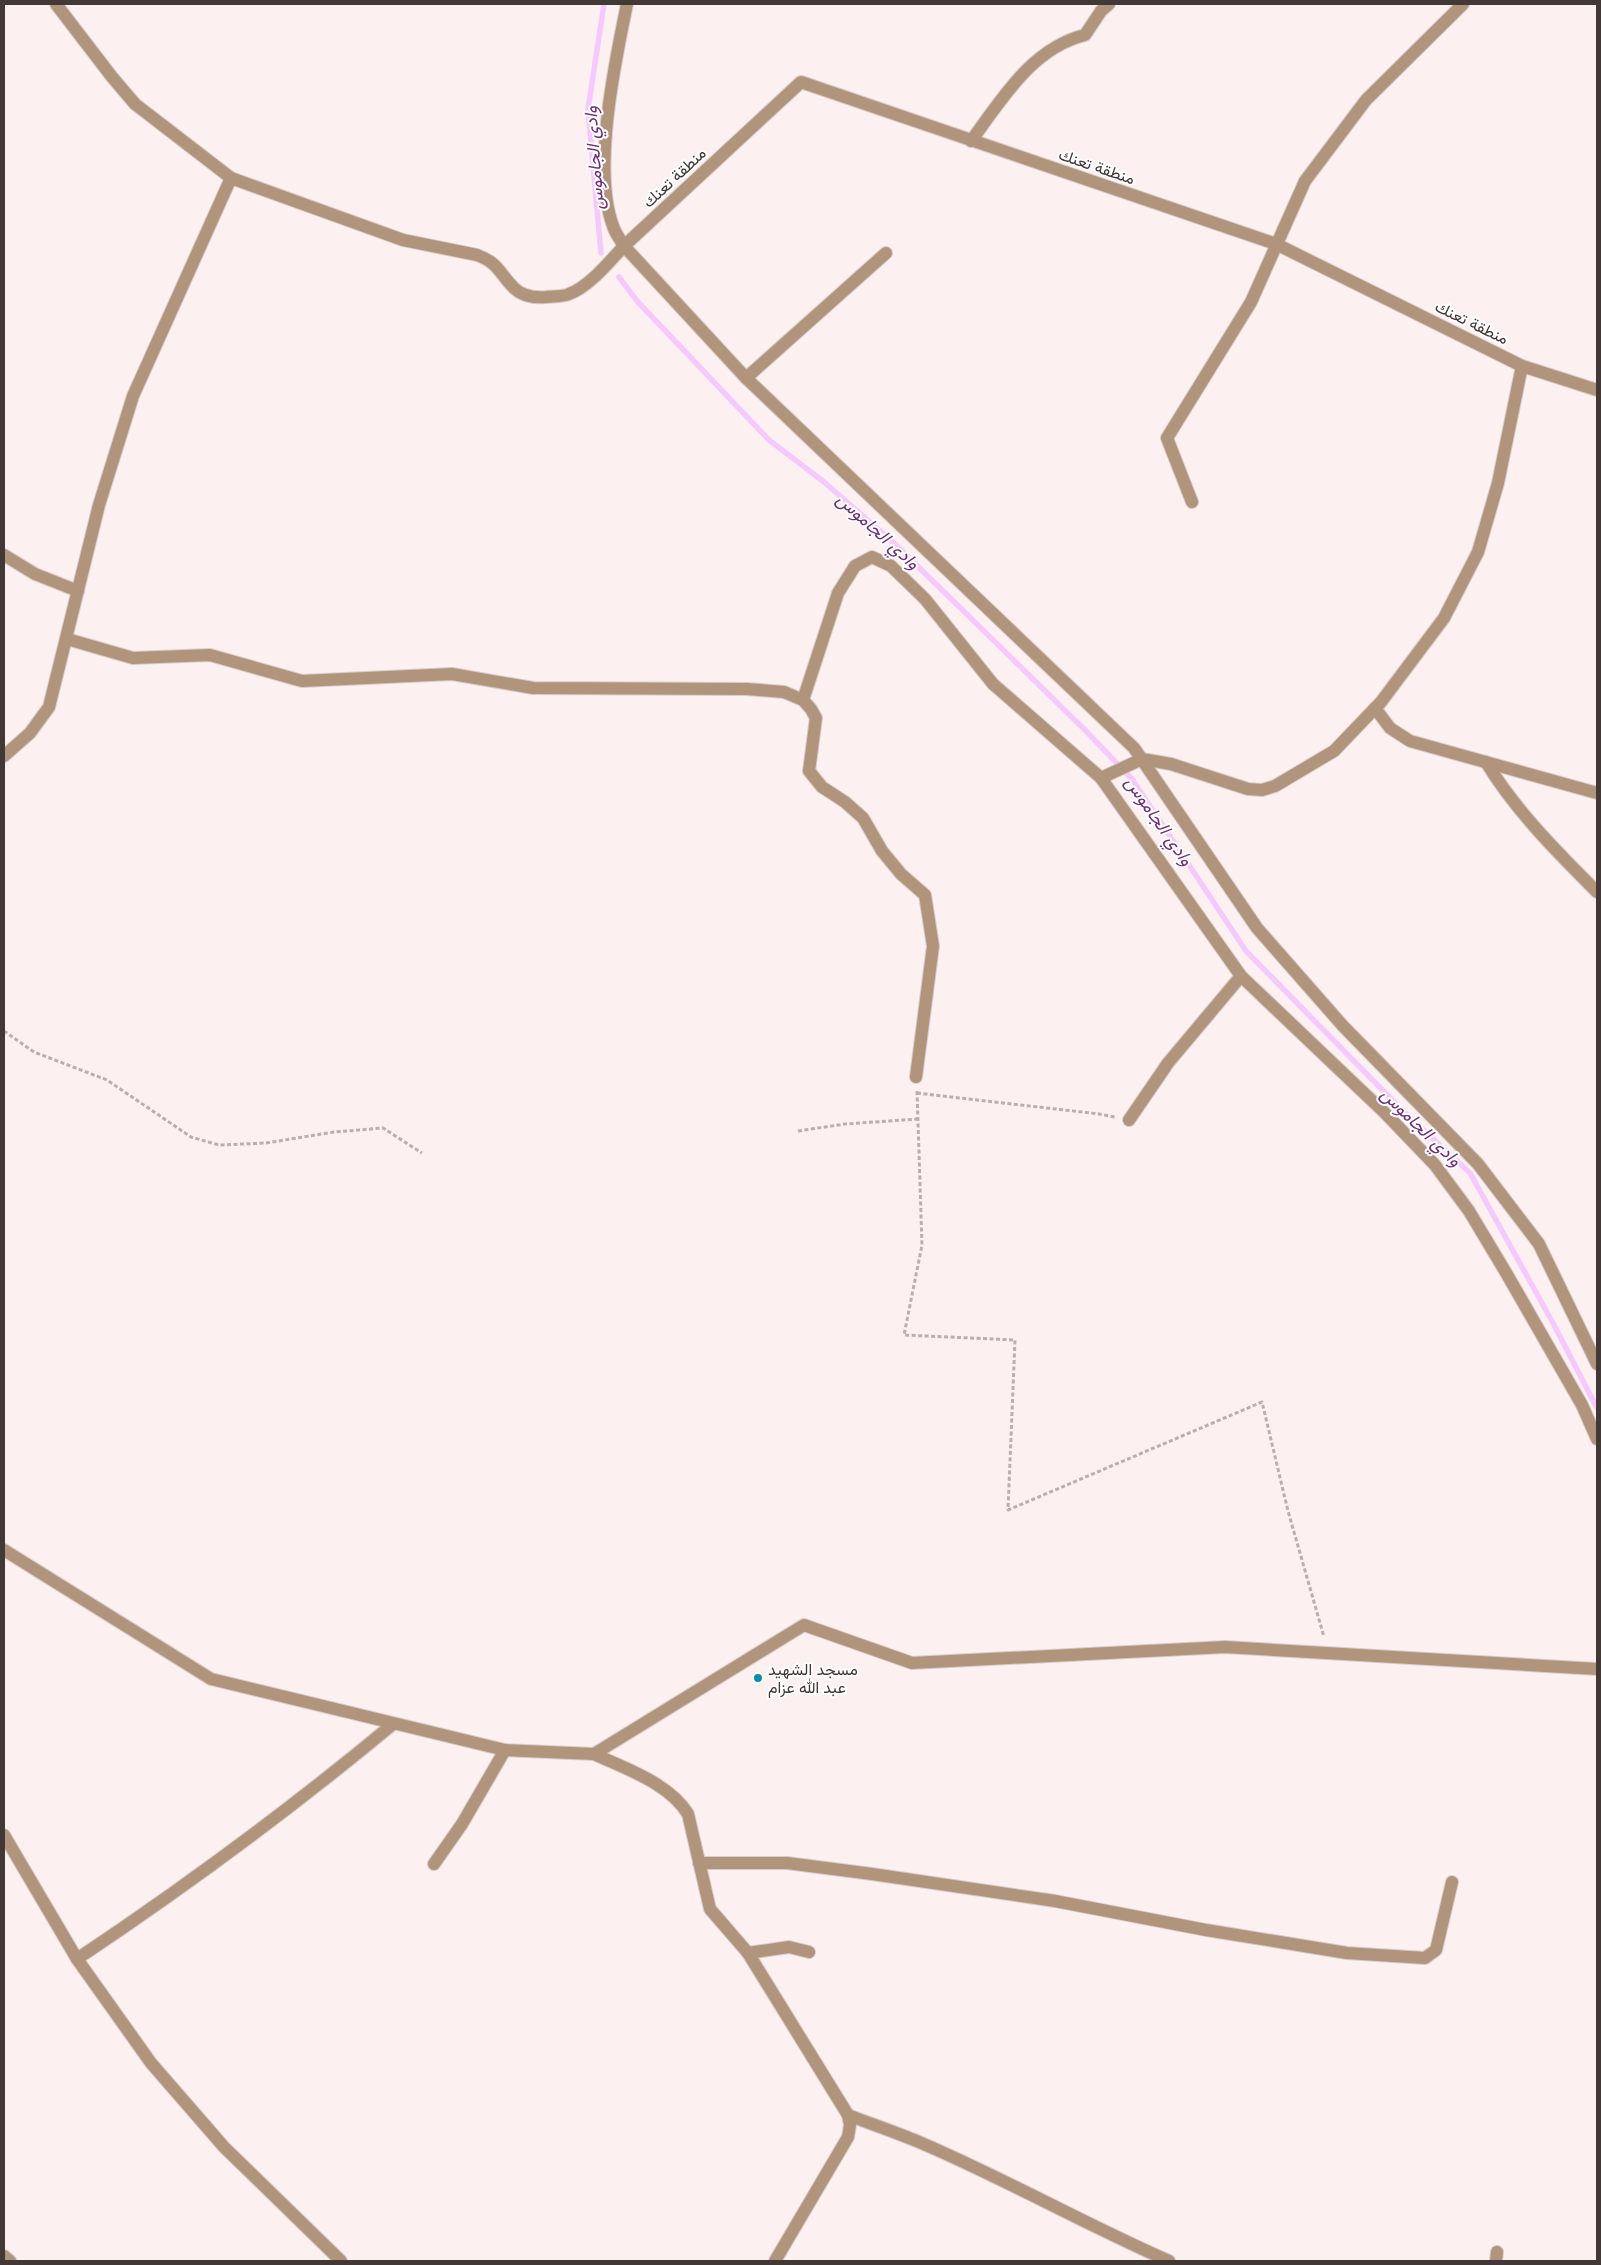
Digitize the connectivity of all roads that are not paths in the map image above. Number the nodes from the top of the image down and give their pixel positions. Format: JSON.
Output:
{"nodes":[{"id":1,"x":56,"y":4,"type":"edge"},
{"id":2,"x":627,"y":4,"type":"edge"},
{"id":3,"x":1109,"y":4,"type":"edge"},
{"id":4,"x":1463,"y":4,"type":"edge"},
{"id":5,"x":971,"y":141,"type":"junction"},
{"id":6,"x":231,"y":178,"type":"junction"},
{"id":7,"x":1276,"y":244,"type":"junction"},
{"id":8,"x":624,"y":246,"type":"junction"},
{"id":9,"x":886,"y":253,"type":"dead end"},
{"id":10,"x":1522,"y":366,"type":"junction"},
{"id":11,"x":746,"y":378,"type":"junction"},
{"id":12,"x":1597,"y":390,"type":"edge"},
{"id":13,"x":1192,"y":502,"type":"dead end"},
{"id":14,"x":4,"y":555,"type":"edge"},
{"id":15,"x":78,"y":591,"type":"junction"},
{"id":16,"x":67,"y":639,"type":"junction"},
{"id":17,"x":803,"y":700,"type":"junction"},
{"id":18,"x":1375,"y":708,"type":"junction"},
{"id":19,"x":4,"y":756,"type":"edge"},
{"id":20,"x":1142,"y":759,"type":"junction"},
{"id":21,"x":1486,"y":762,"type":"junction"},
{"id":22,"x":1101,"y":778,"type":"junction"},
{"id":23,"x":1597,"y":793,"type":"edge"},
{"id":24,"x":1597,"y":892,"type":"edge"},
{"id":25,"x":1241,"y":976,"type":"junction"},
{"id":26,"x":916,"y":1077,"type":"road end"},
{"id":27,"x":1129,"y":1120,"type":"road end"},
{"id":28,"x":1597,"y":1364,"type":"edge"},
{"id":29,"x":1597,"y":1439,"type":"edge"},
{"id":30,"x":4,"y":1550,"type":"edge"},
{"id":31,"x":1597,"y":1669,"type":"edge"},
{"id":32,"x":393,"y":1724,"type":"junction"},
{"id":33,"x":505,"y":1750,"type":"junction"},
{"id":34,"x":594,"y":1754,"type":"junction"},
{"id":35,"x":4,"y":1835,"type":"edge"},
{"id":36,"x":699,"y":1863,"type":"junction"},
{"id":37,"x":434,"y":1864,"type":"dead end"},
{"id":38,"x":1452,"y":1882,"type":"dead end"},
{"id":39,"x":808,"y":1952,"type":"dead end"},
{"id":40,"x":748,"y":1954,"type":"junction"},
{"id":41,"x":77,"y":1959,"type":"junction"},
{"id":42,"x":848,"y":2115,"type":"junction"},
{"id":43,"x":4,"y":2256,"type":"edge"},
{"id":44,"x":10,"y":2261,"type":"edge"},
{"id":45,"x":341,"y":2261,"type":"edge"},
{"id":46,"x":775,"y":2261,"type":"edge"},
{"id":47,"x":1168,"y":2261,"type":"edge"}],
"edges":[{"from":1,"to":6,"type":"street"},
{"from":2,"to":8,"type":"street"},
{"from":3,"to":5,"type":"street"},
{"from":4,"to":7,"type":"street"},
{"from":5,"to":7,"type":"street","name":"منطقة تعنك"},
{"from":5,"to":8,"type":"street","name":"منطقة تعنك"},
{"from":6,"to":8,"type":"street"},
{"from":6,"to":15,"type":"street"},
{"from":7,"to":10,"type":"street","name":"منطقة تعنك"},
{"from":7,"to":13,"type":"street"},
{"from":8,"to":11,"type":"street"},
{"from":9,"to":11,"type":"street"},
{"from":10,"to":12,"type":"street","name":"منطقة تعنك"},
{"from":10,"to":18,"type":"street"},
{"from":11,"to":20,"type":"street"},
{"from":14,"to":15,"type":"street"},
{"from":15,"to":16,"type":"street"},
{"from":16,"to":17,"type":"street"},
{"from":16,"to":19,"type":"street"},
{"from":17,"to":22,"type":"street"},
{"from":17,"to":26,"type":"street"},
{"from":18,"to":20,"type":"street"},
{"from":18,"to":21,"type":"street"},
{"from":20,"to":22,"type":"street"},
{"from":20,"to":28,"type":"street"},
{"from":21,"to":23,"type":"street"},
{"from":21,"to":24,"type":"street"},
{"from":22,"to":25,"type":"street"},
{"from":25,"to":27,"type":"street"},
{"from":25,"to":29,"type":"street"},
{"from":30,"to":32,"type":"street"},
{"from":31,"to":34,"type":"street"},
{"from":32,"to":33,"type":"street"},
{"from":32,"to":41,"type":"street"},
{"from":33,"to":34,"type":"street"},
{"from":33,"to":37,"type":"street"},
{"from":34,"to":36,"type":"street"},
{"from":35,"to":41,"type":"street"},
{"from":36,"to":38,"type":"street"},
{"from":36,"to":40,"type":"street"},
{"from":39,"to":40,"type":"street"},
{"from":40,"to":42,"type":"street"},
{"from":41,"to":45,"type":"street"},
{"from":42,"to":46,"type":"street"},
{"from":42,"to":47,"type":"street"},
{"from":43,"to":44,"type":"street"}]}
